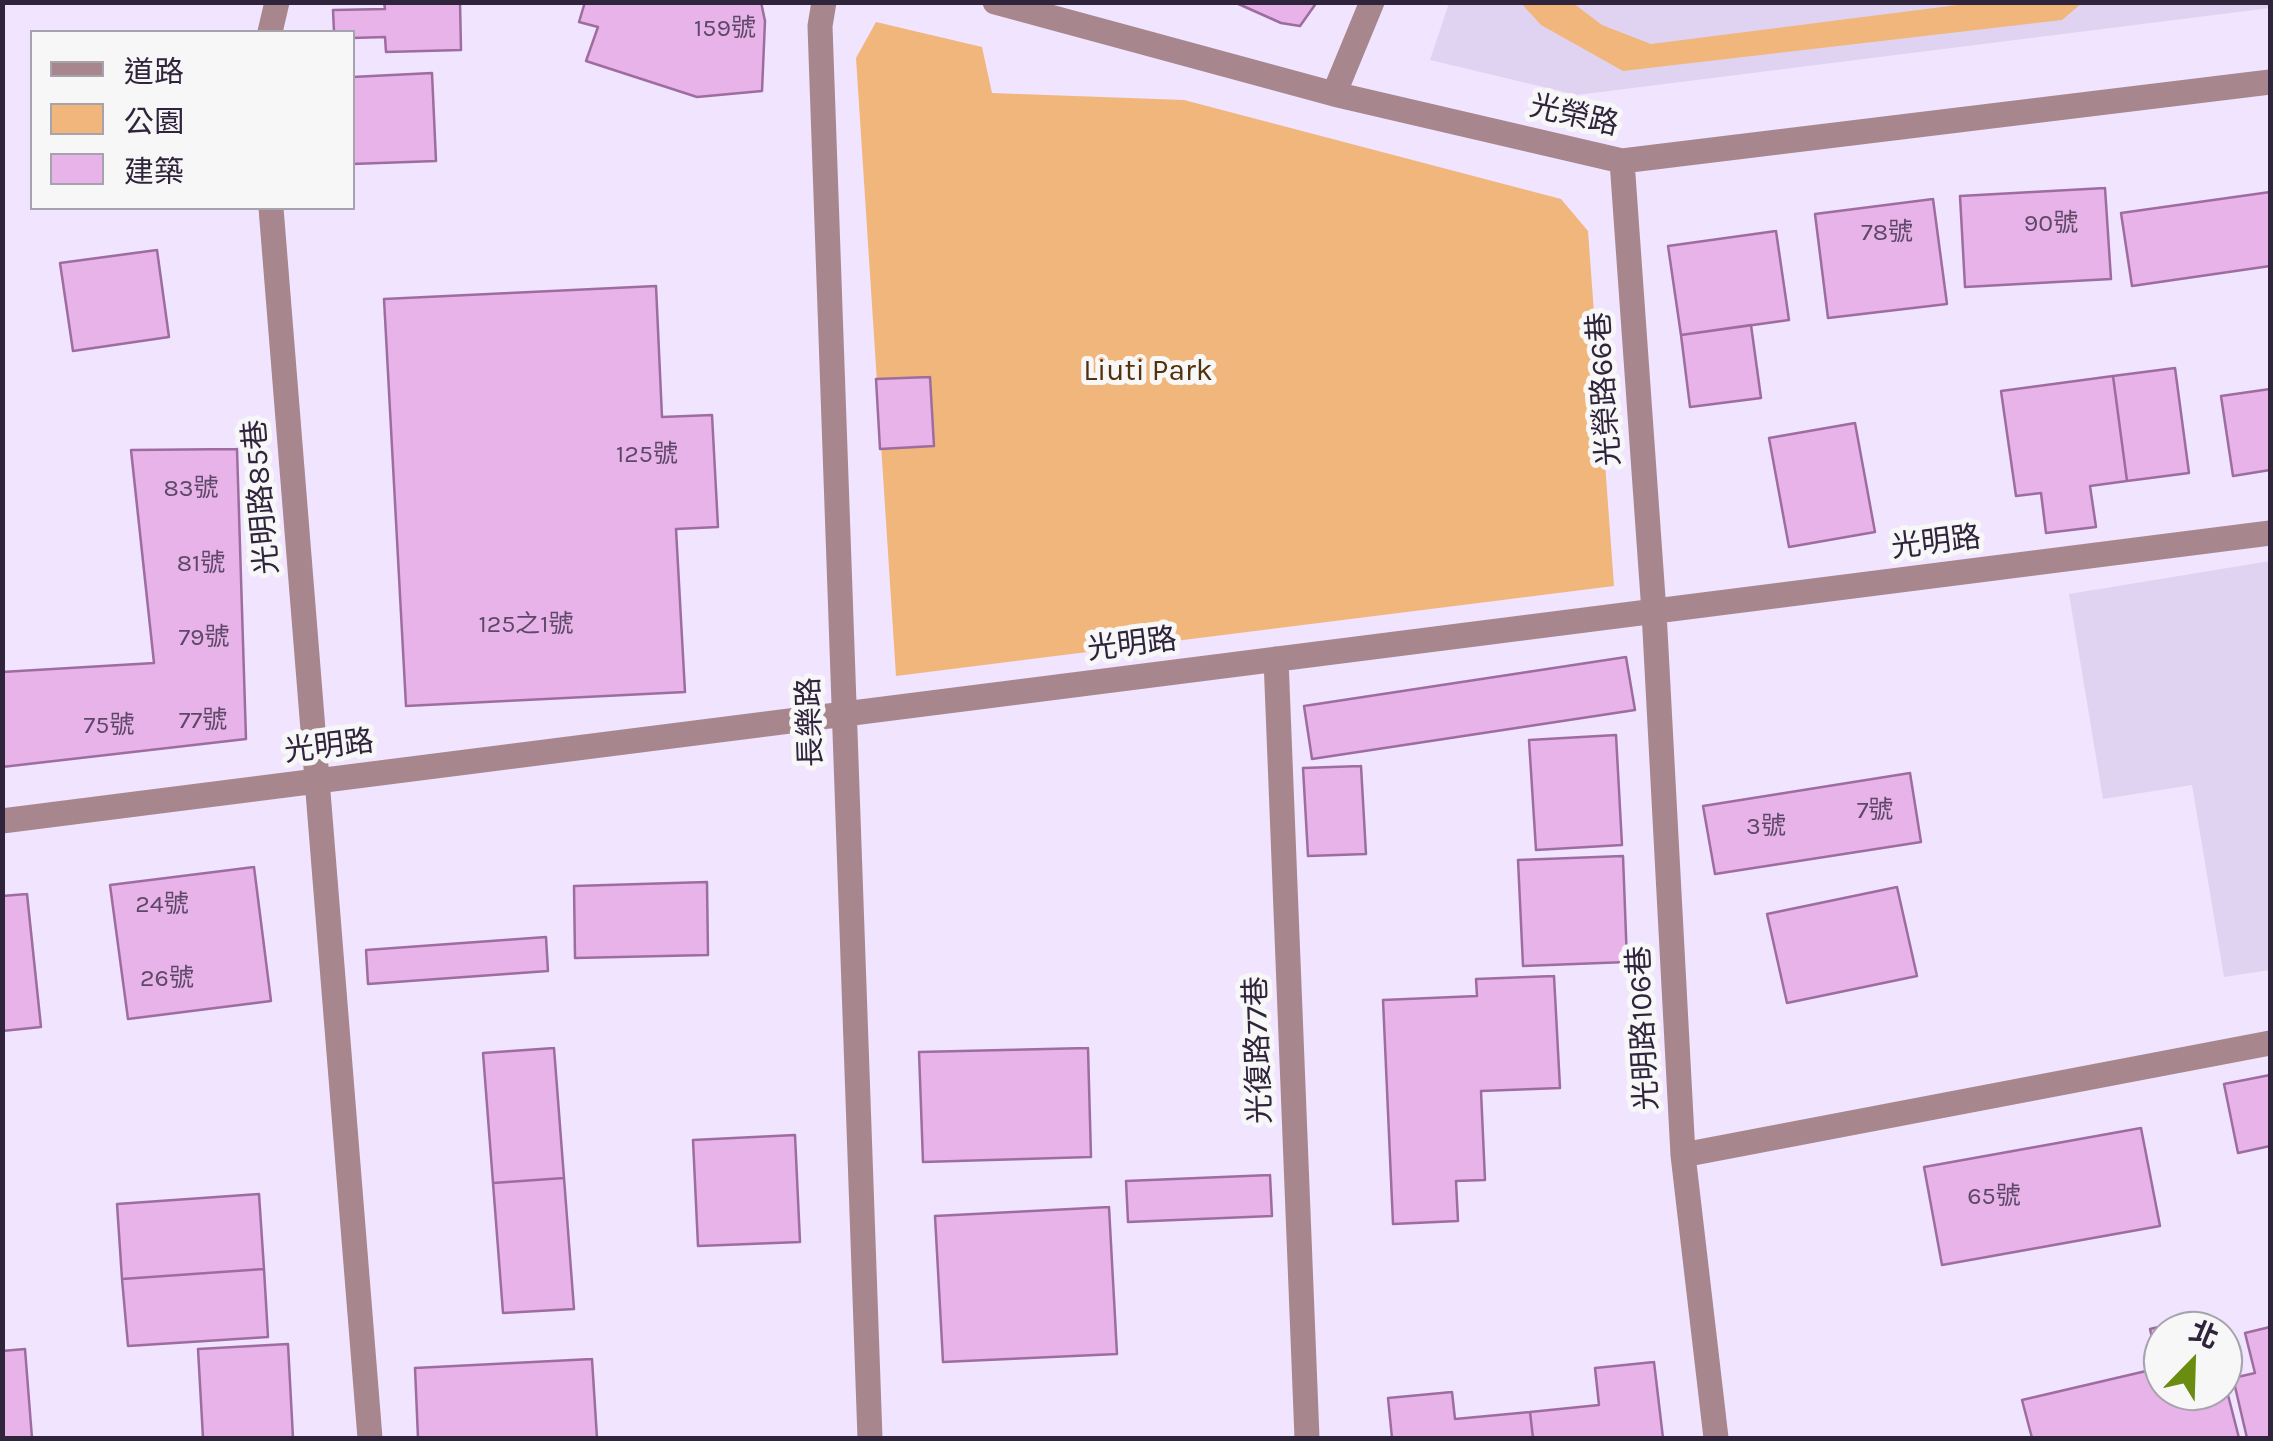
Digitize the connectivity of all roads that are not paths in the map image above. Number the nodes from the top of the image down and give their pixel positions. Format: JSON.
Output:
{"nodes":[{"id":1,"x":277,"y":2,"type":"edge"},
{"id":2,"x":824,"y":2,"type":"edge"},
{"id":3,"x":995,"y":2,"type":"edge"},
{"id":4,"x":1372,"y":2,"type":"edge"},
{"id":5,"x":270,"y":30,"type":"edge"},
{"id":6,"x":2270,"y":82,"type":"edge"},
{"id":7,"x":1334,"y":94,"type":"junction"},
{"id":8,"x":1622,"y":161,"type":"junction"},
{"id":9,"x":272,"y":210,"type":"edge"},
{"id":10,"x":2270,"y":534,"type":"edge"},
{"id":11,"x":1654,"y":612,"type":"junction"},
{"id":12,"x":1276,"y":660,"type":"junction"},
{"id":13,"x":844,"y":714,"type":"junction"},
{"id":14,"x":317,"y":781,"type":"junction"},
{"id":15,"x":2,"y":821,"type":"edge"},
{"id":16,"x":2270,"y":1043,"type":"edge"},
{"id":17,"x":1684,"y":1155,"type":"junction"},
{"id":18,"x":370,"y":1438,"type":"edge"},
{"id":19,"x":870,"y":1438,"type":"edge"},
{"id":20,"x":1307,"y":1438,"type":"edge"},
{"id":21,"x":1716,"y":1438,"type":"edge"}],
"edges":[{"from":1,"to":5,"type":"street"},
{"from":2,"to":13,"type":"street","name":"長樂路"},
{"from":3,"to":7,"type":"street","name":"光榮路"},
{"from":4,"to":7,"type":"street"},
{"from":6,"to":8,"type":"street","name":"光榮路"},
{"from":7,"to":8,"type":"street","name":"光榮路"},
{"from":8,"to":11,"type":"street","name":"光榮路66巷"},
{"from":9,"to":14,"type":"street","name":"光明路85巷"},
{"from":10,"to":11,"type":"street","name":"光明路"},
{"from":11,"to":12,"type":"street","name":"光明路"},
{"from":11,"to":17,"type":"street","name":"光明路106巷"},
{"from":12,"to":13,"type":"street","name":"光明路"},
{"from":12,"to":20,"type":"street","name":"光復路77巷"},
{"from":13,"to":14,"type":"street","name":"光明路"},
{"from":13,"to":19,"type":"street","name":"長樂路"},
{"from":14,"to":15,"type":"street","name":"光明路"},
{"from":14,"to":18,"type":"street","name":"光明路85巷"},
{"from":16,"to":17,"type":"street"},
{"from":17,"to":21,"type":"street","name":"光明路106巷"}]}
